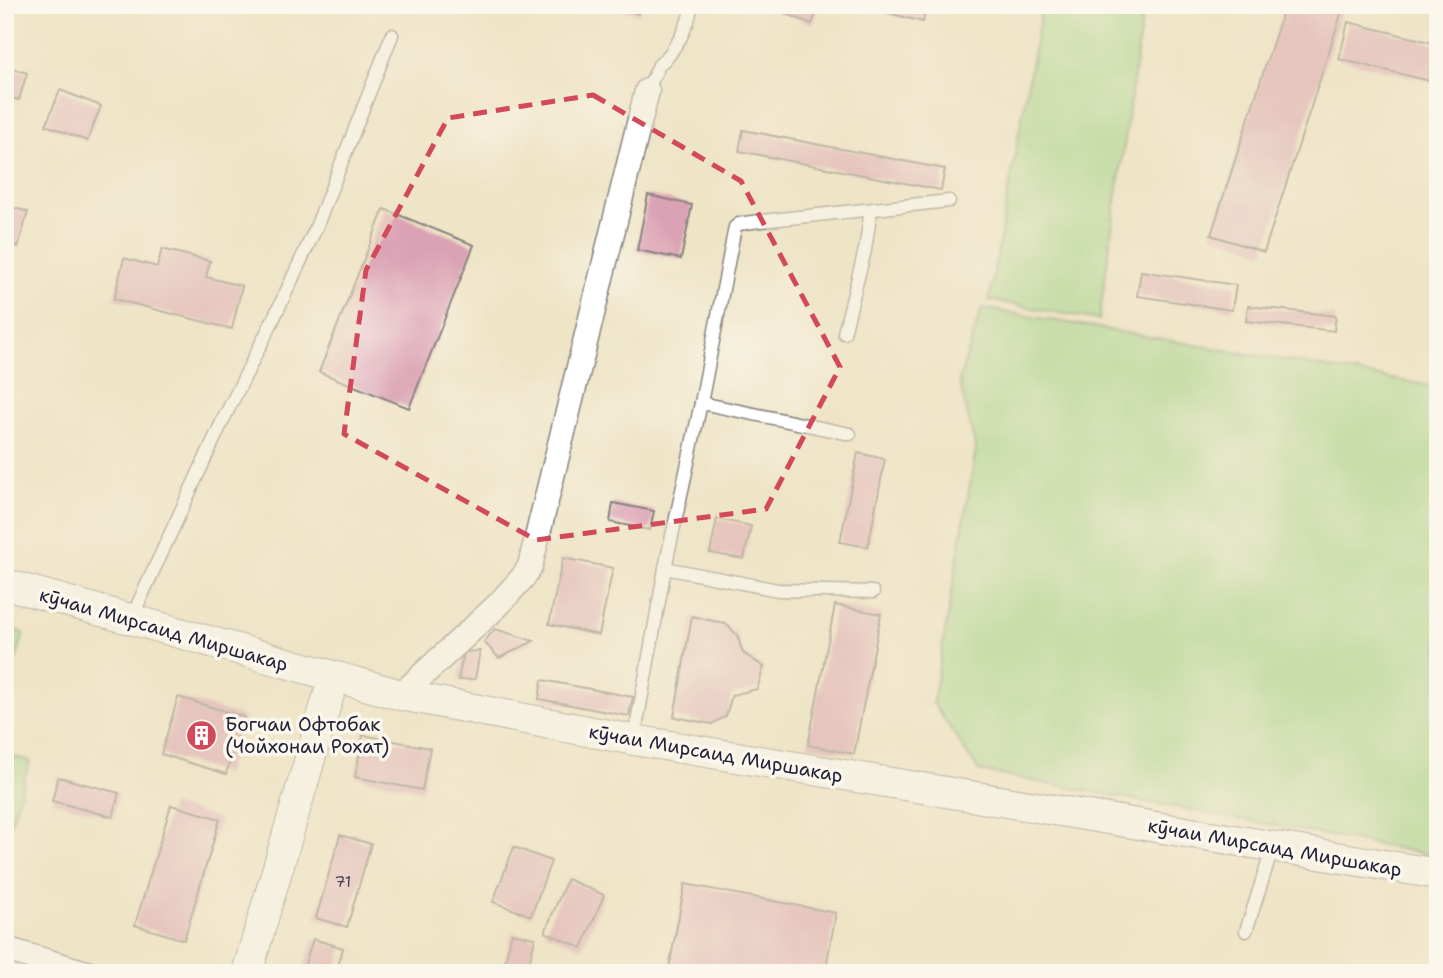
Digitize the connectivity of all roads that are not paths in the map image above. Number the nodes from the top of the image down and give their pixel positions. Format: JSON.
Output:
{"nodes":[{"id":1,"x":692,"y":5,"type":"edge"},
{"id":2,"x":392,"y":35,"type":"dead end"},
{"id":3,"x":647,"y":91,"type":"joint"},
{"id":4,"x":949,"y":201,"type":"dead end"},
{"id":5,"x":871,"y":210,"type":"junction"},
{"id":6,"x":844,"y":334,"type":"dead end"},
{"id":7,"x":701,"y":403,"type":"junction"},
{"id":8,"x":850,"y":434,"type":"dead end"},
{"id":9,"x":665,"y":568,"type":"junction"},
{"id":10,"x":5,"y":584,"type":"edge"},
{"id":11,"x":873,"y":592,"type":"dead end"},
{"id":12,"x":131,"y":620,"type":"junction"},
{"id":13,"x":334,"y":677,"type":"junction"},
{"id":14,"x":401,"y":695,"type":"junction"},
{"id":15,"x":634,"y":740,"type":"junction"},
{"id":16,"x":1273,"y":847,"type":"junction"},
{"id":17,"x":1438,"y":874,"type":"edge"},
{"id":18,"x":1246,"y":931,"type":"dead end"},
{"id":19,"x":5,"y":949,"type":"edge"},
{"id":20,"x":86,"y":973,"type":"edge"},
{"id":21,"x":247,"y":973,"type":"edge"}],
"edges":[{"from":1,"to":3,"type":"lane"},
{"from":2,"to":12,"type":"lane"},
{"from":3,"to":14,"type":"street"},
{"from":4,"to":5,"type":"lane"},
{"from":5,"to":6,"type":"lane"},
{"from":5,"to":7,"type":"lane"},
{"from":7,"to":8,"type":"lane"},
{"from":7,"to":9,"type":"lane"},
{"from":9,"to":11,"type":"lane"},
{"from":9,"to":15,"type":"lane"},
{"from":10,"to":12,"type":"street","name":"кӯчаи Мирсаид Миршакар"},
{"from":12,"to":13,"type":"street","name":"кӯчаи Мирсаид Миршакар"},
{"from":13,"to":14,"type":"street","name":"кӯчаи Мирсаид Миршакар"},
{"from":13,"to":21,"type":"street"},
{"from":14,"to":15,"type":"street","name":"кӯчаи Мирсаид Миршакар"},
{"from":15,"to":16,"type":"street","name":"кӯчаи Мирсаид Миршакар"},
{"from":16,"to":17,"type":"street","name":"кӯчаи Мирсаид Миршакар"},
{"from":16,"to":18,"type":"lane"},
{"from":19,"to":20,"type":"street"}]}
